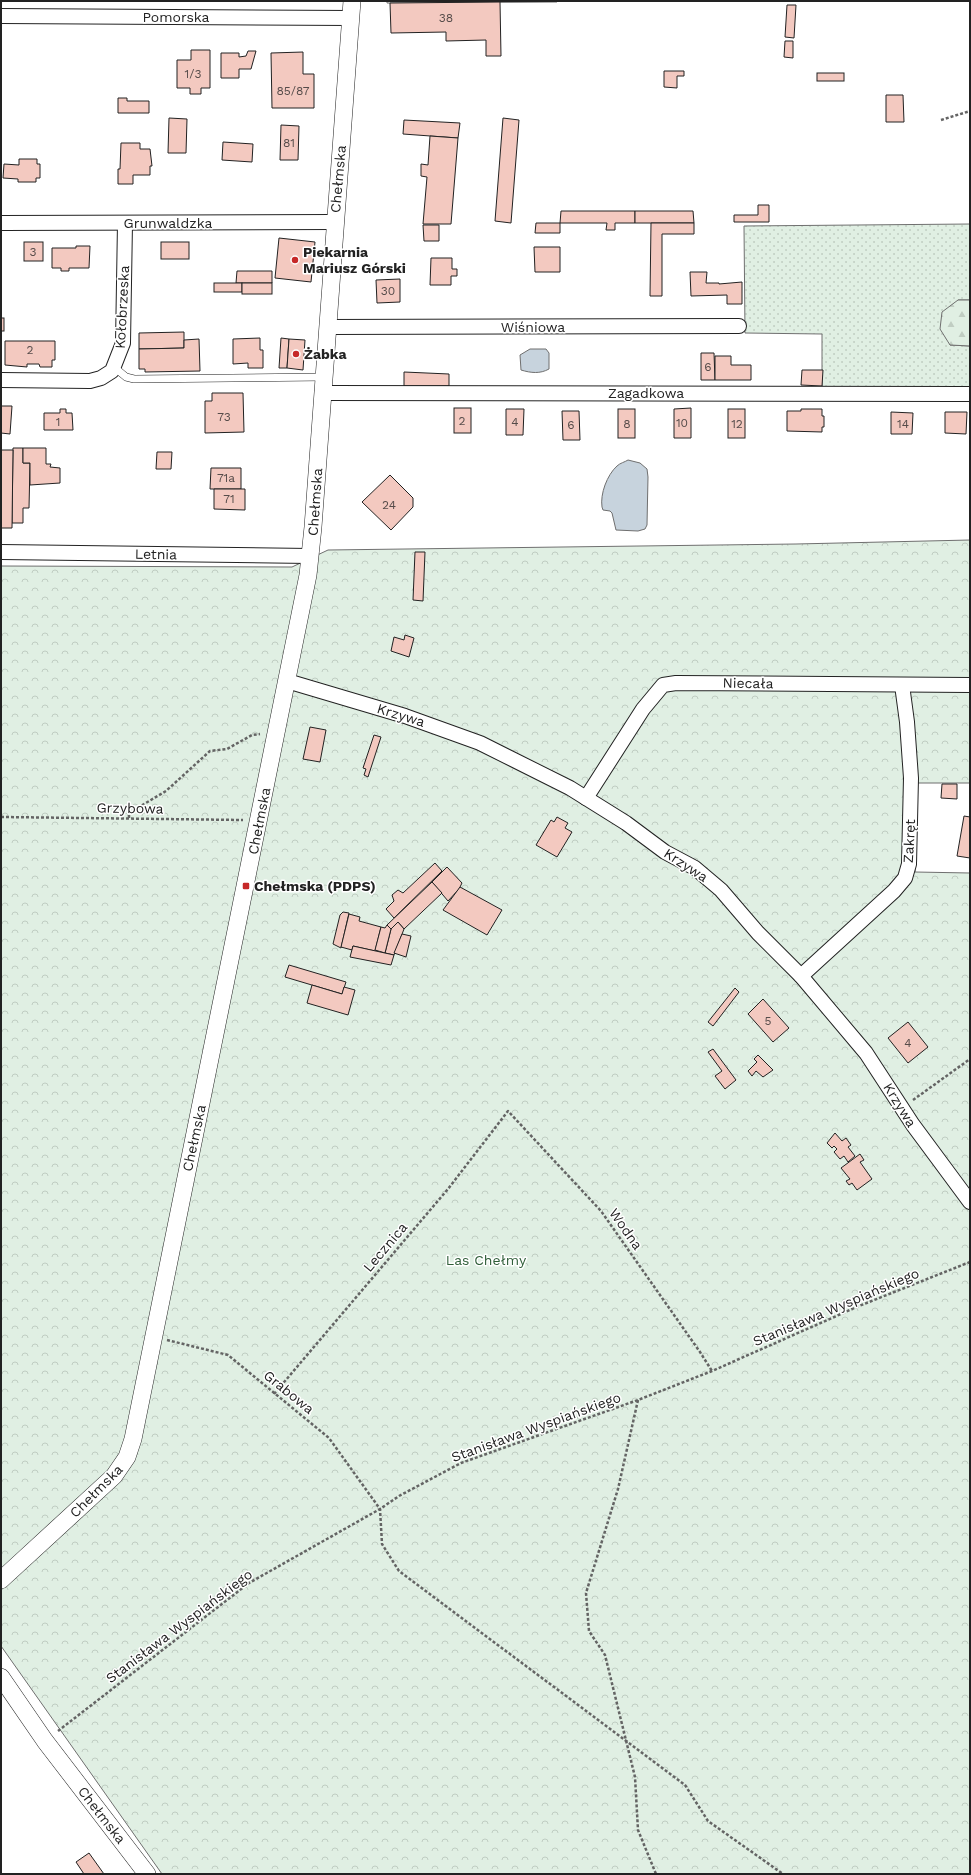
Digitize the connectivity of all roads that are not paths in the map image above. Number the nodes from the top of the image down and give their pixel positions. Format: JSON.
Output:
{"nodes":[{"id":1,"x":351,"y":9,"type":"edge"},
{"id":2,"x":1,"y":16,"type":"edge"},
{"id":3,"x":335,"y":222,"type":"junction"},
{"id":4,"x":1,"y":223,"type":"edge"},
{"id":5,"x":125,"y":223,"type":"junction"},
{"id":6,"x":739,"y":326,"type":"dead end"},
{"id":7,"x":327,"y":327,"type":"junction"},
{"id":8,"x":114,"y":368,"type":"junction"},
{"id":9,"x":1,"y":380,"type":"edge"},
{"id":10,"x":323,"y":385,"type":"junction"},
{"id":11,"x":970,"y":394,"type":"edge"},
{"id":12,"x":1,"y":552,"type":"edge"},
{"id":13,"x":310,"y":556,"type":"junction"},
{"id":14,"x":287,"y":681,"type":"junction"},
{"id":15,"x":902,"y":685,"type":"junction"},
{"id":16,"x":970,"y":685,"type":"edge"},
{"id":17,"x":586,"y":798,"type":"junction"},
{"id":18,"x":801,"y":976,"type":"junction"},
{"id":19,"x":970,"y":1202,"type":"edge"},
{"id":20,"x":1,"y":1580,"type":"edge"},
{"id":21,"x":1,"y":1677,"type":"edge"},
{"id":22,"x":147,"y":1874,"type":"edge"}],
"edges":[{"from":1,"to":2,"type":"street","name":"Pomorska"},
{"from":1,"to":3,"type":"street","name":"Chełmska"},
{"from":3,"to":5,"type":"street","name":"Grunwaldzka"},
{"from":3,"to":7,"type":"street","name":"Chełmska"},
{"from":4,"to":5,"type":"street","name":"Grunwaldzka"},
{"from":5,"to":8,"type":"street","name":"Kołobrzeska"},
{"from":6,"to":7,"type":"street","name":"Wiśniowa"},
{"from":7,"to":10,"type":"street","name":"Chełmska"},
{"from":8,"to":9,"type":"street","name":"Kołobrzeska"},
{"from":8,"to":10,"type":"lane"},
{"from":10,"to":11,"type":"street","name":"Zagadkowa"},
{"from":10,"to":13,"type":"street","name":"Chełmska"},
{"from":12,"to":13,"type":"street","name":"Letnia"},
{"from":13,"to":14,"type":"street","name":"Chełmska"},
{"from":14,"to":17,"type":"street","name":"Krzywa"},
{"from":14,"to":20,"type":"street","name":"Chełmska"},
{"from":15,"to":16,"type":"street","name":"Niecała"},
{"from":15,"to":17,"type":"street","name":"Niecała"},
{"from":15,"to":18,"type":"street","name":"Zakręt"},
{"from":17,"to":18,"type":"street","name":"Krzywa"},
{"from":18,"to":19,"type":"street","name":"Krzywa"},
{"from":21,"to":22,"type":"street","name":"Chełmska"}]}
